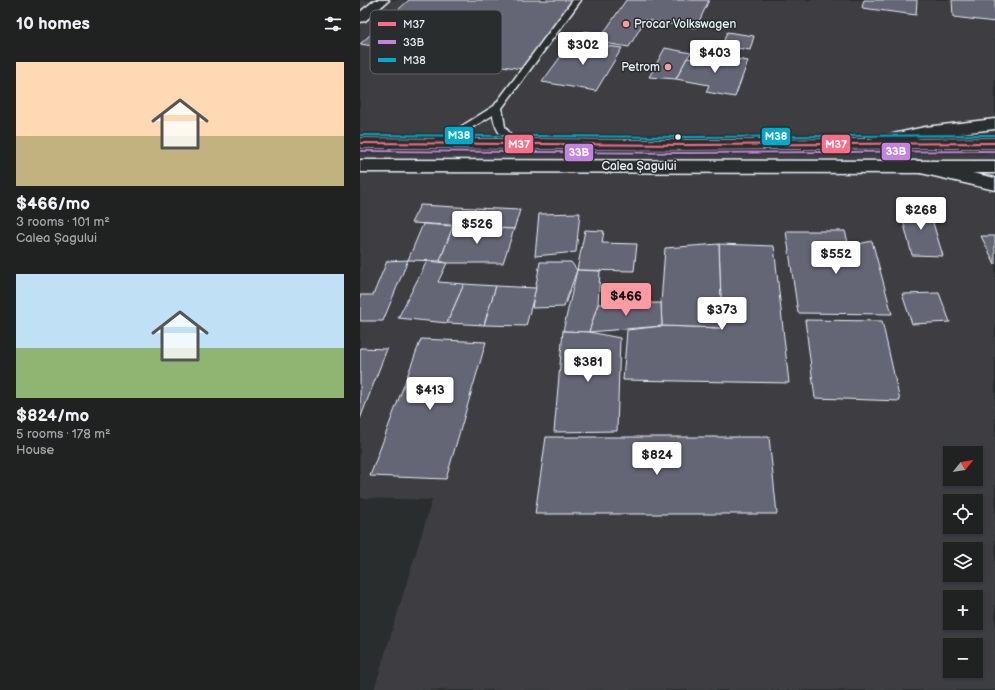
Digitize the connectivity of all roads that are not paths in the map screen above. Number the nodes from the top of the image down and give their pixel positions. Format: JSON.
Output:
{"nodes":[{"id":1,"x":383,"y":0,"type":"edge"},
{"id":2,"x":577,"y":0,"type":"edge"},
{"id":3,"x":370,"y":10,"type":"edge"},
{"id":4,"x":370,"y":10,"type":"edge"},
{"id":5,"x":360,"y":18,"type":"edge"},
{"id":6,"x":497,"y":108,"type":"junction"},
{"id":7,"x":995,"y":124,"type":"edge"},
{"id":8,"x":360,"y":143,"type":"edge"},
{"id":9,"x":432,"y":143,"type":"junction"},
{"id":10,"x":512,"y":143,"type":"junction"},
{"id":11,"x":876,"y":143,"type":"junction"},
{"id":12,"x":995,"y":143,"type":"edge"},
{"id":13,"x":360,"y":166,"type":"edge"},
{"id":14,"x":918,"y":167,"type":"junction"},
{"id":15,"x":995,"y":167,"type":"edge"},
{"id":16,"x":995,"y":184,"type":"edge"}],
"edges":[{"from":1,"to":3,"type":"main road"},
{"from":2,"to":6,"type":"lane"},
{"from":4,"to":5,"type":"main road"},
{"from":6,"to":9,"type":"lane"},
{"from":6,"to":10,"type":"lane"},
{"from":7,"to":11,"type":"main road","name":"Calea Șagului"},
{"from":8,"to":9,"type":"main road","name":"Calea Șagului"},
{"from":9,"to":10,"type":"main road","name":"Calea Șagului"},
{"from":10,"to":11,"type":"main road","name":"Calea Șagului"},
{"from":11,"to":12,"type":"main road","name":"Calea Șagului"},
{"from":13,"to":14,"type":"main road","name":"Calea Șagului"},
{"from":14,"to":15,"type":"main road","name":"Calea Șagului"},
{"from":14,"to":16,"type":"main road","name":"Calea Șagului"}]}
